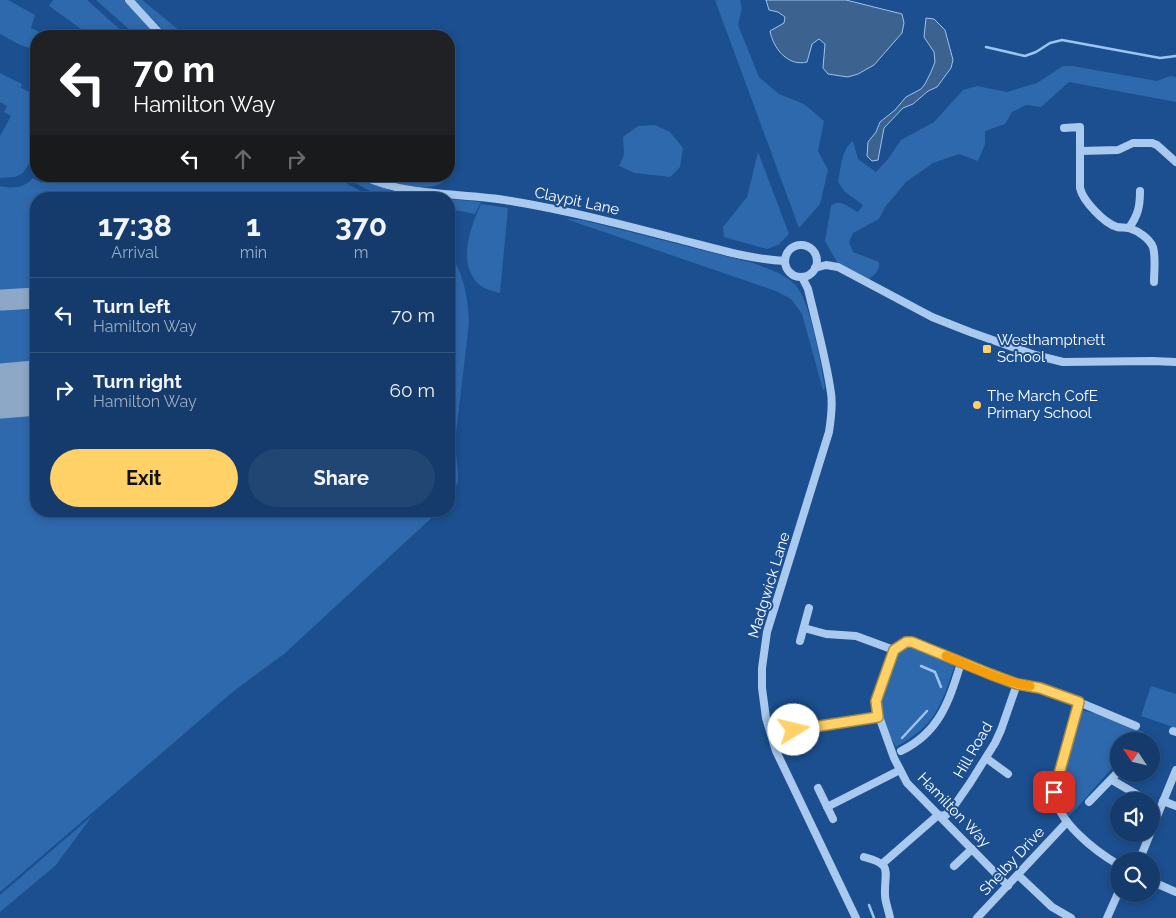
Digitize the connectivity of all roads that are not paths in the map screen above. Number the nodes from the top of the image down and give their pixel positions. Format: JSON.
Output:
{"nodes":[{"id":1,"x":129,"y":0,"type":"edge"},
{"id":2,"x":156,"y":30,"type":"edge"},
{"id":3,"x":1064,"y":128,"type":"dead end"},
{"id":4,"x":1080,"y":151,"type":"junction"},
{"id":5,"x":1176,"y":162,"type":"edge"},
{"id":6,"x":378,"y":182,"type":"edge"},
{"id":7,"x":1140,"y":191,"type":"dead end"},
{"id":8,"x":424,"y":192,"type":"edge"},
{"id":9,"x":455,"y":195,"type":"edge"},
{"id":10,"x":1129,"y":228,"type":"junction"},
{"id":11,"x":785,"y":261,"type":"junction"},
{"id":12,"x":815,"y":268,"type":"junction"},
{"id":13,"x":802,"y":277,"type":"junction"},
{"id":14,"x":1154,"y":282,"type":"dead end"},
{"id":15,"x":1176,"y":362,"type":"edge"},
{"id":16,"x":809,"y":608,"type":"dead end"},
{"id":17,"x":804,"y":628,"type":"junction"},
{"id":18,"x":800,"y":641,"type":"dead end"},
{"id":19,"x":894,"y":650,"type":"junction"},
{"id":20,"x":961,"y":663,"type":"junction"},
{"id":21,"x":1017,"y":684,"type":"junction"},
{"id":22,"x":1079,"y":702,"type":"junction"},
{"id":23,"x":791,"y":717,"type":"dead end"},
{"id":24,"x":878,"y":717,"type":"junction"},
{"id":25,"x":1136,"y":726,"type":"dead end"},
{"id":26,"x":794,"y":730,"type":"junction"},
{"id":27,"x":802,"y":750,"type":"dead end"},
{"id":28,"x":901,"y":751,"type":"dead end"},
{"id":29,"x":986,"y":758,"type":"junction"},
{"id":30,"x":900,"y":770,"type":"junction"},
{"id":31,"x":1176,"y":770,"type":"edge"},
{"id":32,"x":1008,"y":774,"type":"dead end"},
{"id":33,"x":1110,"y":782,"type":"edge"},
{"id":34,"x":1115,"y":782,"type":"edge"},
{"id":35,"x":818,"y":788,"type":"dead end"},
{"id":36,"x":1133,"y":792,"type":"edge"},
{"id":37,"x":1089,"y":802,"type":"dead end"},
{"id":38,"x":1162,"y":805,"type":"junction"},
{"id":39,"x":827,"y":806,"type":"junction"},
{"id":40,"x":1176,"y":806,"type":"edge"},
{"id":41,"x":1160,"y":810,"type":"edge"},
{"id":42,"x":937,"y":816,"type":"junction"},
{"id":43,"x":834,"y":819,"type":"dead end"},
{"id":44,"x":1067,"y":822,"type":"junction"},
{"id":45,"x":972,"y":849,"type":"junction"},
{"id":46,"x":864,"y":857,"type":"dead end"},
{"id":47,"x":1110,"y":859,"type":"edge"},
{"id":48,"x":882,"y":864,"type":"junction"},
{"id":49,"x":954,"y":866,"type":"dead end"},
{"id":50,"x":1018,"y":875,"type":"junction"},
{"id":51,"x":1160,"y":885,"type":"edge"},
{"id":52,"x":1008,"y":886,"type":"junction"},
{"id":53,"x":1176,"y":892,"type":"edge"},
{"id":54,"x":1114,"y":902,"type":"edge"},
{"id":55,"x":856,"y":918,"type":"edge"},
{"id":56,"x":890,"y":918,"type":"edge"},
{"id":57,"x":978,"y":918,"type":"edge"},
{"id":58,"x":1071,"y":918,"type":"edge"},
{"id":59,"x":1107,"y":918,"type":"edge"}],
"edges":[{"from":1,"to":2,"type":"street"},
{"from":3,"to":4,"type":"street"},
{"from":4,"to":5,"type":"street"},
{"from":4,"to":10,"type":"street"},
{"from":6,"to":8,"type":"street","name":"Claypit Lane"},
{"from":7,"to":10,"type":"street"},
{"from":9,"to":11,"type":"street","name":"Claypit Lane"},
{"from":10,"to":14,"type":"street"},
{"from":11,"to":12,"type":"street"},
{"from":11,"to":13,"type":"street"},
{"from":12,"to":13,"type":"street"},
{"from":12,"to":15,"type":"street"},
{"from":13,"to":55,"type":"street","name":"Madgwick Lane"},
{"from":16,"to":17,"type":"street"},
{"from":17,"to":18,"type":"street"},
{"from":17,"to":19,"type":"street"},
{"from":19,"to":20,"type":"street"},
{"from":19,"to":24,"type":"street","name":"Hamilton Way"},
{"from":20,"to":21,"type":"street"},
{"from":20,"to":28,"type":"street"},
{"from":21,"to":22,"type":"street"},
{"from":21,"to":29,"type":"street","name":"Hill Road"},
{"from":22,"to":25,"type":"street"},
{"from":22,"to":44,"type":"street"},
{"from":23,"to":26,"type":"street"},
{"from":24,"to":26,"type":"street"},
{"from":24,"to":30,"type":"street","name":"Hamilton Way"},
{"from":26,"to":27,"type":"street"},
{"from":29,"to":32,"type":"street"},
{"from":29,"to":42,"type":"street","name":"Hill Road"},
{"from":30,"to":39,"type":"street"},
{"from":30,"to":42,"type":"street","name":"Hamilton Way"},
{"from":31,"to":38,"type":"street"},
{"from":33,"to":37,"type":"street"},
{"from":34,"to":36,"type":"street"},
{"from":35,"to":39,"type":"street"},
{"from":38,"to":40,"type":"street"},
{"from":38,"to":41,"type":"street"},
{"from":39,"to":43,"type":"street"},
{"from":42,"to":45,"type":"street","name":"Hamilton Way"},
{"from":42,"to":48,"type":"street","name":"Hill Road"},
{"from":44,"to":47,"type":"street"},
{"from":44,"to":50,"type":"street","name":"Shelby Drive"},
{"from":45,"to":49,"type":"street"},
{"from":45,"to":52,"type":"street","name":"Hamilton Way"},
{"from":46,"to":48,"type":"street"},
{"from":48,"to":56,"type":"street"},
{"from":50,"to":52,"type":"street","name":"Shelby Drive"},
{"from":50,"to":58,"type":"street"},
{"from":51,"to":53,"type":"street"},
{"from":52,"to":57,"type":"street","name":"Shelby Drive"},
{"from":54,"to":59,"type":"street"}]}
